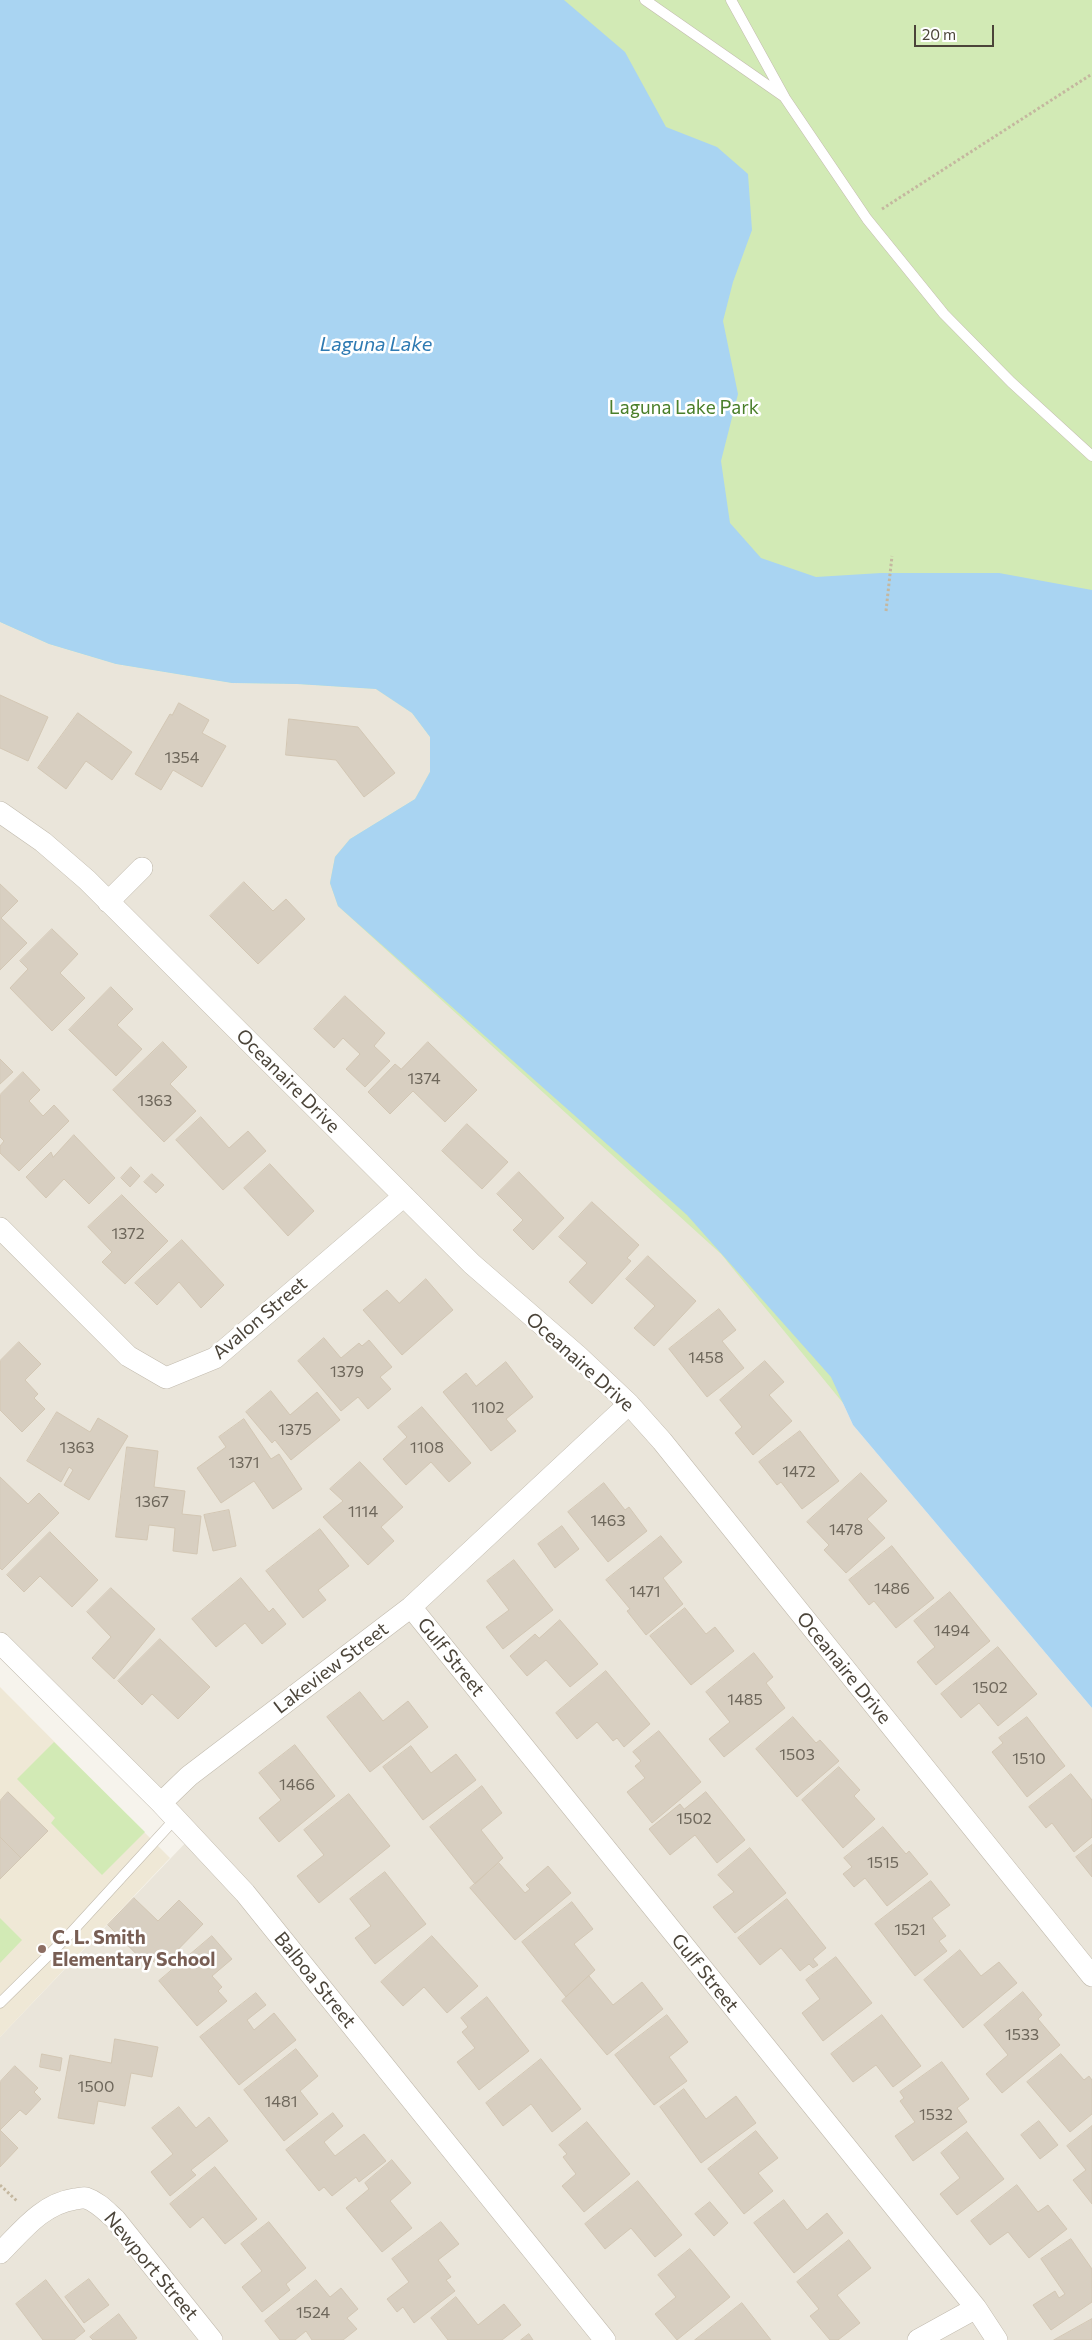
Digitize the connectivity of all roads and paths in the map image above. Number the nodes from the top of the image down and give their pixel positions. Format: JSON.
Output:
{"nodes":[{"id":1,"x":644,"y":0,"type":"edge"},
{"id":2,"x":731,"y":0,"type":"edge"},
{"id":3,"x":1092,"y":74,"type":"edge"},
{"id":4,"x":786,"y":98,"type":"junction"},
{"id":5,"x":867,"y":219,"type":"junction"},
{"id":6,"x":1092,"y":456,"type":"edge"},
{"id":7,"x":892,"y":556,"type":"dead end"},
{"id":8,"x":886,"y":611,"type":"dead end"},
{"id":9,"x":0,"y":812,"type":"edge"},
{"id":10,"x":142,"y":868,"type":"dead end"},
{"id":11,"x":108,"y":902,"type":"junction"},
{"id":12,"x":404,"y":1196,"type":"junction"},
{"id":13,"x":0,"y":1228,"type":"edge"},
{"id":14,"x":628,"y":1404,"type":"junction"},
{"id":15,"x":411,"y":1607,"type":"junction"},
{"id":16,"x":0,"y":1643,"type":"edge"},
{"id":17,"x":161,"y":1802,"type":"junction"},
{"id":18,"x":175,"y":1819,"type":"junction"},
{"id":19,"x":1092,"y":1976,"type":"edge"},
{"id":20,"x":0,"y":2003,"type":"edge"},
{"id":21,"x":0,"y":2253,"type":"edge"},
{"id":22,"x":976,"y":2308,"type":"junction"},
{"id":23,"x":212,"y":2340,"type":"edge"},
{"id":24,"x":605,"y":2340,"type":"edge"},
{"id":25,"x":918,"y":2340,"type":"edge"},
{"id":26,"x":997,"y":2340,"type":"edge"}],
"edges":[{"from":1,"to":4,"type":"lane"},
{"from":2,"to":4,"type":"lane"},
{"from":3,"to":5,"type":"path"},
{"from":4,"to":5,"type":"lane"},
{"from":5,"to":6,"type":"lane"},
{"from":7,"to":8,"type":"path"},
{"from":9,"to":11,"type":"street","name":"Oceanaire Drive"},
{"from":10,"to":11,"type":"street"},
{"from":11,"to":12,"type":"street","name":"Oceanaire Drive"},
{"from":12,"to":13,"type":"street","name":"Avalon Street"},
{"from":12,"to":14,"type":"street","name":"Oceanaire Drive"},
{"from":14,"to":15,"type":"street","name":"Lakeview Street"},
{"from":14,"to":19,"type":"street","name":"Oceanaire Drive"},
{"from":15,"to":17,"type":"street","name":"Lakeview Street"},
{"from":15,"to":22,"type":"street","name":"Gulf Street"},
{"from":16,"to":17,"type":"street","name":"Balboa Street"},
{"from":17,"to":18,"type":"street","name":"Balboa Street"},
{"from":18,"to":20,"type":"lane"},
{"from":18,"to":24,"type":"street","name":"Balboa Street"},
{"from":21,"to":23,"type":"street","name":"Newport Street"},
{"from":22,"to":25,"type":"street"},
{"from":22,"to":26,"type":"street","name":"Gulf Street"}]}
